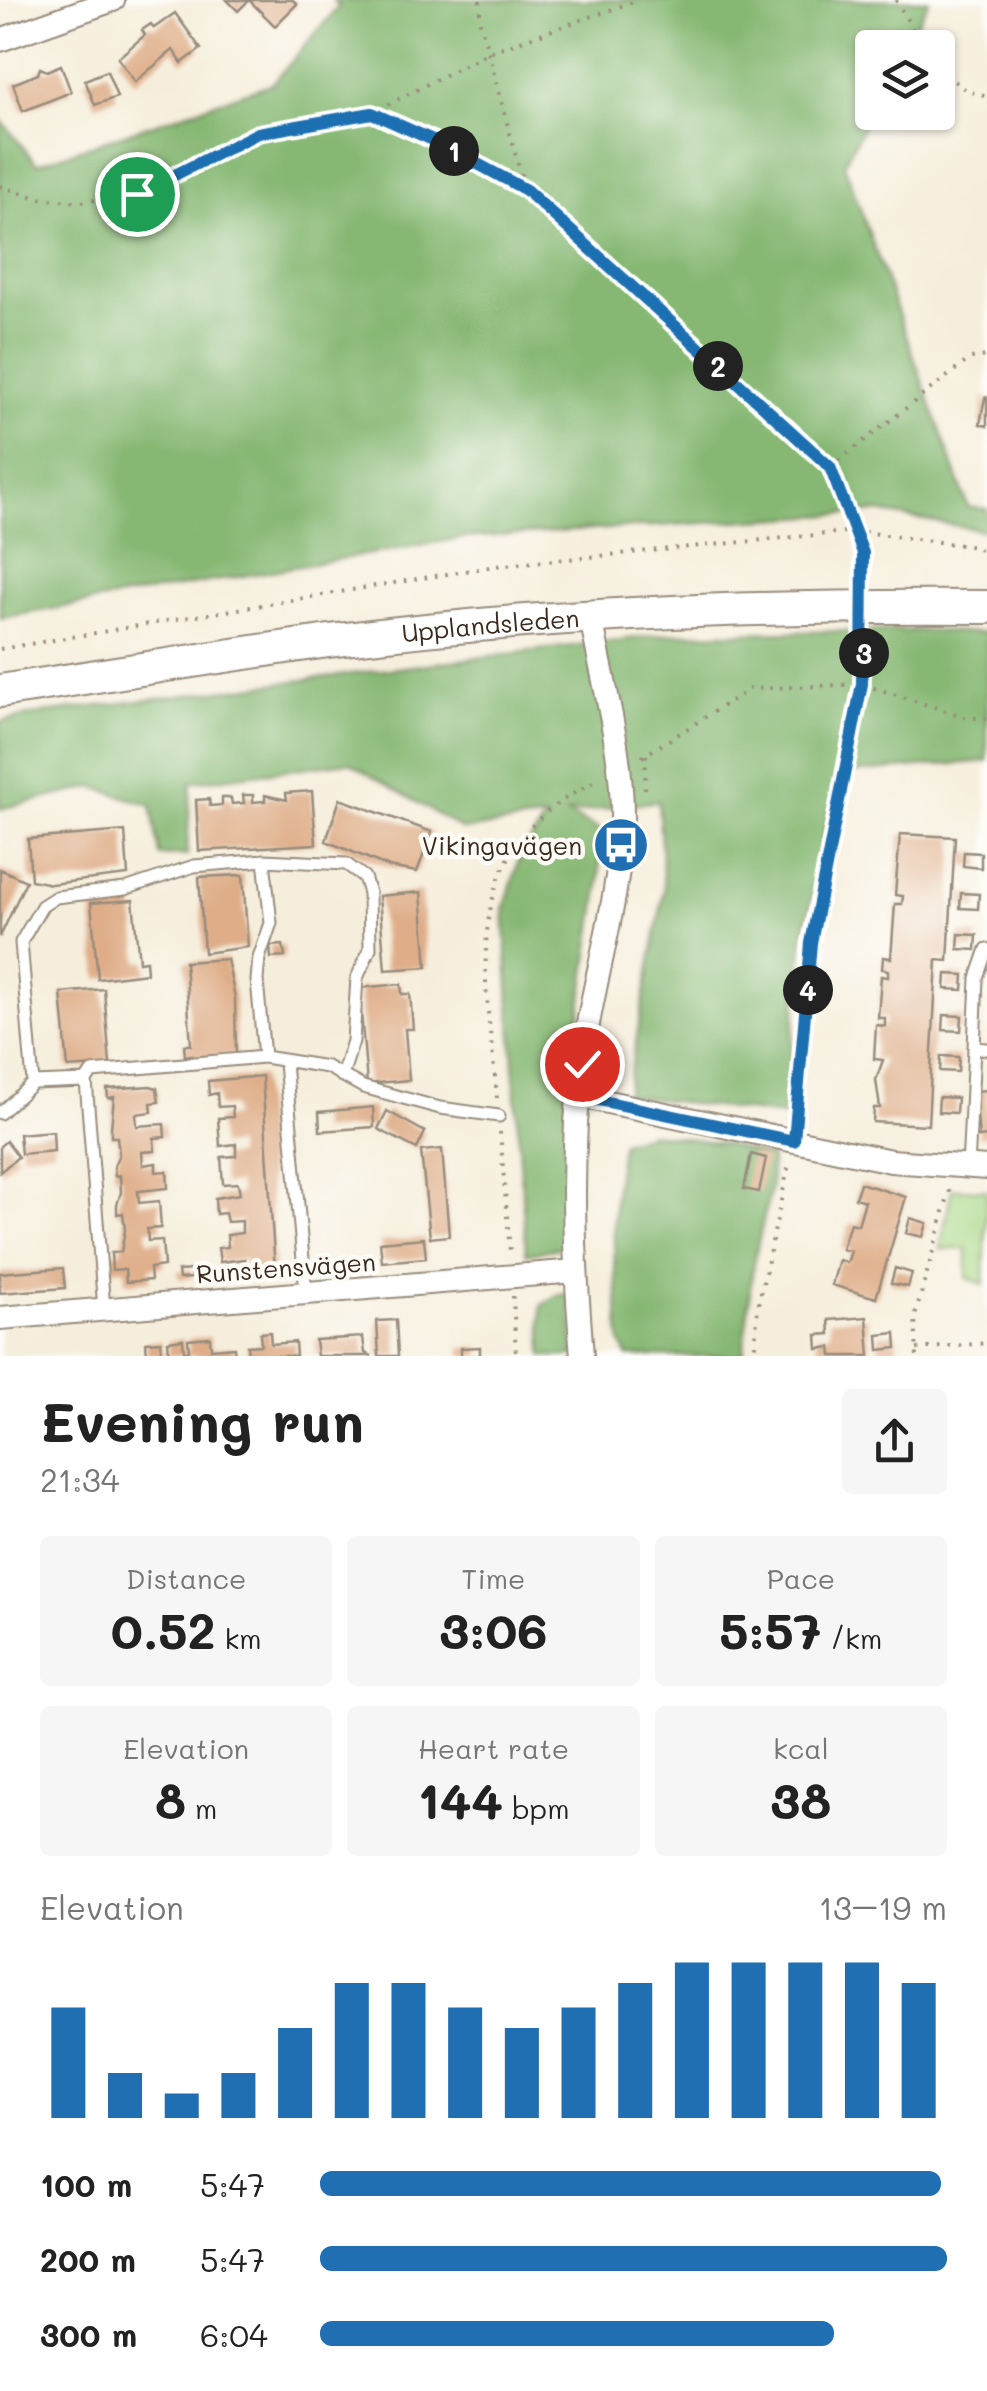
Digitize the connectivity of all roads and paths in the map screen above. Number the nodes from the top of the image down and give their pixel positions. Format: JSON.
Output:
{"nodes":[{"id":1,"x":114,"y":0,"type":"edge"},
{"id":2,"x":480,"y":0,"type":"edge"},
{"id":3,"x":639,"y":0,"type":"edge"},
{"id":4,"x":896,"y":0,"type":"edge"},
{"id":5,"x":913,"y":30,"type":"edge"},
{"id":6,"x":0,"y":40,"type":"edge"},
{"id":7,"x":489,"y":52,"type":"junction"},
{"id":8,"x":955,"y":82,"type":"edge"},
{"id":9,"x":987,"y":97,"type":"edge"},
{"id":10,"x":372,"y":113,"type":"junction"},
{"id":11,"x":0,"y":186,"type":"edge"},
{"id":12,"x":526,"y":190,"type":"junction"},
{"id":13,"x":987,"y":356,"type":"edge"},
{"id":14,"x":830,"y":467,"type":"junction"},
{"id":15,"x":856,"y":531,"type":"junction"},
{"id":16,"x":987,"y":556,"type":"edge"},
{"id":17,"x":987,"y":607,"type":"edge"},
{"id":18,"x":592,"y":616,"type":"junction"},
{"id":19,"x":0,"y":649,"type":"edge"},
{"id":20,"x":0,"y":691,"type":"edge"},
{"id":21,"x":264,"y":860,"type":"junction"},
{"id":22,"x":987,"y":950,"type":"edge"},
{"id":23,"x":980,"y":1048,"type":"edge"},
{"id":24,"x":264,"y":1057,"type":"junction"},
{"id":25,"x":285,"y":1063,"type":"junction"},
{"id":26,"x":342,"y":1076,"type":"junction"},
{"id":27,"x":86,"y":1081,"type":"junction"},
{"id":28,"x":33,"y":1083,"type":"junction"},
{"id":29,"x":579,"y":1096,"type":"junction"},
{"id":30,"x":0,"y":1114,"type":"edge"},
{"id":31,"x":498,"y":1116,"type":"dead end"},
{"id":32,"x":794,"y":1141,"type":"junction"},
{"id":33,"x":970,"y":1168,"type":"edge"},
{"id":34,"x":576,"y":1271,"type":"junction"},
{"id":35,"x":306,"y":1292,"type":"junction"},
{"id":36,"x":104,"y":1309,"type":"junction"},
{"id":37,"x":0,"y":1318,"type":"edge"},
{"id":38,"x":987,"y":1342,"type":"edge"},
{"id":39,"x":917,"y":1349,"type":"junction"},
{"id":40,"x":582,"y":1356,"type":"edge"},
{"id":41,"x":754,"y":1356,"type":"edge"},
{"id":42,"x":917,"y":1356,"type":"edge"}],
"edges":[{"from":1,"to":6,"type":"street"},
{"from":2,"to":7,"type":"path"},
{"from":3,"to":7,"type":"path"},
{"from":4,"to":5,"type":"path"},
{"from":7,"to":10,"type":"path"},
{"from":7,"to":12,"type":"path"},
{"from":8,"to":9,"type":"path"},
{"from":10,"to":11,"type":"path"},
{"from":10,"to":12,"type":"path"},
{"from":12,"to":14,"type":"path"},
{"from":13,"to":14,"type":"path"},
{"from":14,"to":15,"type":"path"},
{"from":15,"to":16,"type":"path"},
{"from":15,"to":19,"type":"path"},
{"from":15,"to":32,"type":"path","bridge":true},
{"from":17,"to":18,"type":"street","name":"Upplandsleden"},
{"from":18,"to":20,"type":"street","name":"Upplandsleden"},
{"from":18,"to":29,"type":"street"},
{"from":21,"to":24,"type":"lane"},
{"from":21,"to":26,"type":"lane"},
{"from":21,"to":28,"type":"lane"},
{"from":22,"to":23,"type":"lane"},
{"from":23,"to":33,"type":"lane"},
{"from":24,"to":25,"type":"lane"},
{"from":24,"to":27,"type":"lane"},
{"from":25,"to":26,"type":"lane"},
{"from":25,"to":35,"type":"lane"},
{"from":26,"to":31,"type":"lane"},
{"from":27,"to":28,"type":"lane"},
{"from":27,"to":36,"type":"lane"},
{"from":28,"to":30,"type":"lane"},
{"from":29,"to":32,"type":"street"},
{"from":29,"to":34,"type":"street"},
{"from":32,"to":33,"type":"street"},
{"from":32,"to":41,"type":"path"},
{"from":33,"to":39,"type":"path"},
{"from":34,"to":35,"type":"street","name":"Runstensvägen"},
{"from":34,"to":40,"type":"street"},
{"from":35,"to":36,"type":"street","name":"Runstensvägen"},
{"from":36,"to":37,"type":"street","name":"Runstensvägen"},
{"from":38,"to":39,"type":"path"},
{"from":39,"to":42,"type":"path"}]}
